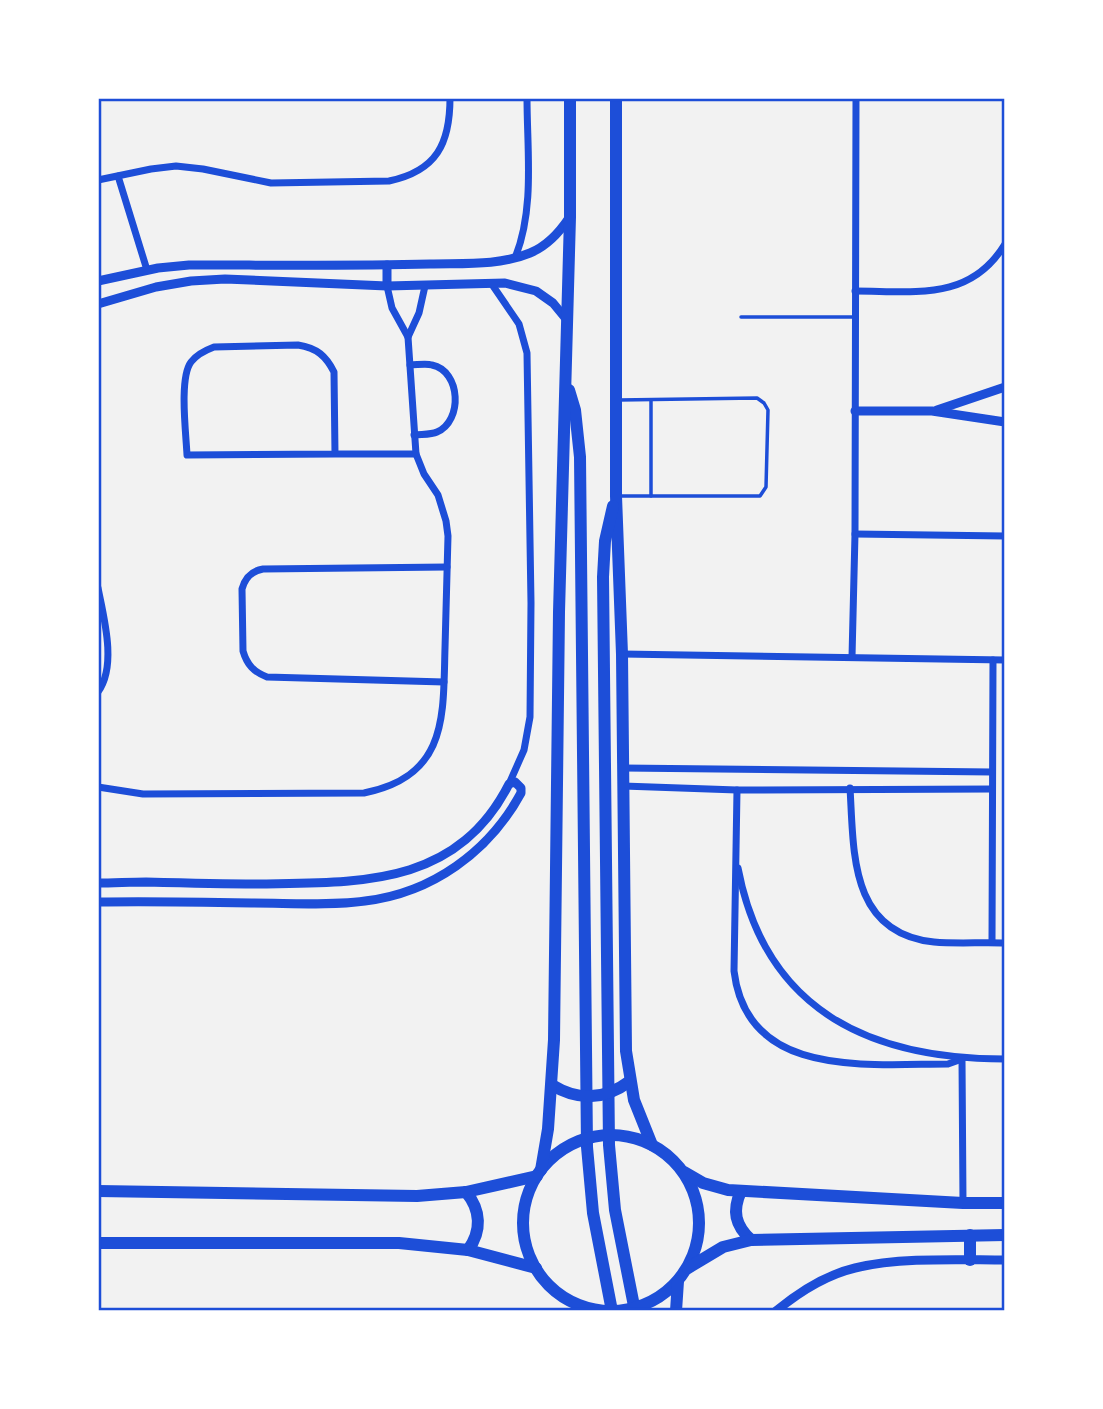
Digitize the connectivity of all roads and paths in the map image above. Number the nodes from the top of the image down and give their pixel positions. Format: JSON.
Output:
{"nodes":[{"id":1,"x":450,"y":98,"type":"edge"},
{"id":2,"x":527,"y":98,"type":"edge"},
{"id":3,"x":570,"y":98,"type":"edge"},
{"id":4,"x":616,"y":98,"type":"edge"},
{"id":5,"x":856,"y":98,"type":"edge"},
{"id":6,"x":118,"y":176,"type":"junction"},
{"id":7,"x":98,"y":180,"type":"edge"},
{"id":8,"x":570,"y":216,"type":"junction"},
{"id":9,"x":1005,"y":244,"type":"edge"},
{"id":10,"x":515,"y":258,"type":"junction"},
{"id":11,"x":489,"y":262,"type":"junction"},
{"id":12,"x":190,"y":265,"type":"junction"},
{"id":13,"x":387,"y":265,"type":"junction"},
{"id":14,"x":147,"y":270,"type":"junction"},
{"id":15,"x":98,"y":281,"type":"edge"},
{"id":16,"x":191,"y":281,"type":"junction"},
{"id":17,"x":491,"y":283,"type":"junction"},
{"id":18,"x":387,"y":286,"type":"junction"},
{"id":19,"x":425,"y":286,"type":"junction"},
{"id":20,"x":855,"y":291,"type":"junction"},
{"id":21,"x":98,"y":304,"type":"edge"},
{"id":22,"x":741,"y":317,"type":"dead end"},
{"id":23,"x":855,"y":317,"type":"junction"},
{"id":24,"x":567,"y":320,"type":"junction"},
{"id":25,"x":408,"y":337,"type":"junction"},
{"id":26,"x":410,"y":365,"type":"junction"},
{"id":27,"x":565,"y":380,"type":"junction"},
{"id":28,"x":1005,"y":387,"type":"edge"},
{"id":29,"x":617,"y":400,"type":"junction"},
{"id":30,"x":651,"y":400,"type":"junction"},
{"id":31,"x":855,"y":411,"type":"junction"},
{"id":32,"x":932,"y":411,"type":"junction"},
{"id":33,"x":1005,"y":422,"type":"edge"},
{"id":34,"x":414,"y":435,"type":"junction"},
{"id":35,"x":335,"y":454,"type":"junction"},
{"id":36,"x":416,"y":454,"type":"junction"},
{"id":37,"x":616,"y":496,"type":"junction"},
{"id":38,"x":651,"y":496,"type":"junction"},
{"id":39,"x":855,"y":534,"type":"junction"},
{"id":40,"x":1005,"y":536,"type":"edge"},
{"id":41,"x":447,"y":568,"type":"junction"},
{"id":42,"x":98,"y":588,"type":"edge"},
{"id":43,"x":622,"y":654,"type":"junction"},
{"id":44,"x":852,"y":657,"type":"junction"},
{"id":45,"x":993,"y":660,"type":"junction"},
{"id":46,"x":1005,"y":660,"type":"edge"},
{"id":47,"x":444,"y":682,"type":"junction"},
{"id":48,"x":98,"y":692,"type":"edge"},
{"id":49,"x":622,"y":768,"type":"junction"},
{"id":50,"x":992,"y":772,"type":"junction"},
{"id":51,"x":509,"y":784,"type":"junction"},
{"id":52,"x":622,"y":786,"type":"junction"},
{"id":53,"x":98,"y":787,"type":"edge"},
{"id":54,"x":850,"y":789,"type":"junction"},
{"id":55,"x":992,"y":789,"type":"junction"},
{"id":56,"x":737,"y":790,"type":"junction"},
{"id":57,"x":735,"y":854,"type":"junction"},
{"id":58,"x":98,"y":883,"type":"edge"},
{"id":59,"x":98,"y":902,"type":"edge"},
{"id":60,"x":992,"y":943,"type":"junction"},
{"id":61,"x":1005,"y":943,"type":"edge"},
{"id":62,"x":962,"y":1059,"type":"junction"},
{"id":63,"x":1005,"y":1059,"type":"edge"},
{"id":64,"x":630,"y":1082,"type":"junction"},
{"id":65,"x":551,"y":1085,"type":"junction"},
{"id":66,"x":652,"y":1145,"type":"junction"},
{"id":67,"x":680,"y":1169,"type":"junction"},
{"id":68,"x":539,"y":1173,"type":"junction"},
{"id":69,"x":98,"y":1191,"type":"edge"},
{"id":70,"x":741,"y":1191,"type":"junction"},
{"id":71,"x":466,"y":1192,"type":"junction"},
{"id":72,"x":963,"y":1203,"type":"junction"},
{"id":73,"x":1005,"y":1203,"type":"edge"},
{"id":74,"x":970,"y":1235,"type":"junction"},
{"id":75,"x":1005,"y":1235,"type":"edge"},
{"id":76,"x":751,"y":1240,"type":"junction"},
{"id":77,"x":98,"y":1243,"type":"edge"},
{"id":78,"x":468,"y":1251,"type":"junction"},
{"id":79,"x":970,"y":1260,"type":"junction"},
{"id":80,"x":1005,"y":1260,"type":"edge"},
{"id":81,"x":536,"y":1268,"type":"junction"},
{"id":82,"x":681,"y":1276,"type":"junction"},
{"id":83,"x":563,"y":1297,"type":"junction"},
{"id":84,"x":570,"y":1311,"type":"edge"},
{"id":85,"x":612,"y":1311,"type":"edge"},
{"id":86,"x":635,"y":1311,"type":"edge"},
{"id":87,"x":676,"y":1311,"type":"edge"},
{"id":88,"x":776,"y":1311,"type":"edge"}],
"edges":[{"from":1,"to":6,"type":"street"},
{"from":2,"to":10,"type":"street"},
{"from":3,"to":8,"type":"main road"},
{"from":4,"to":29,"type":"main road"},
{"from":5,"to":20,"type":"street"},
{"from":6,"to":7,"type":"street"},
{"from":6,"to":14,"type":"street"},
{"from":8,"to":10,"type":"street"},
{"from":8,"to":24,"type":"main road"},
{"from":9,"to":20,"type":"street"},
{"from":10,"to":11,"type":"street"},
{"from":11,"to":13,"type":"street"},
{"from":11,"to":17,"type":"street"},
{"from":12,"to":13,"type":"street"},
{"from":12,"to":14,"type":"street"},
{"from":12,"to":16,"type":"street"},
{"from":13,"to":18,"type":"street"},
{"from":14,"to":15,"type":"street"},
{"from":16,"to":18,"type":"street"},
{"from":16,"to":21,"type":"street"},
{"from":17,"to":19,"type":"street"},
{"from":17,"to":24,"type":"street"},
{"from":17,"to":51,"type":"street"},
{"from":18,"to":19,"type":"street"},
{"from":18,"to":25,"type":"street"},
{"from":19,"to":25,"type":"street"},
{"from":20,"to":23,"type":"street"},
{"from":22,"to":23,"type":"lane"},
{"from":23,"to":31,"type":"street"},
{"from":24,"to":27,"type":"main road"},
{"from":25,"to":26,"type":"street"},
{"from":26,"to":34,"type":"street"},
{"from":26,"to":34,"type":"street"},
{"from":27,"to":65,"type":"main road"},
{"from":27,"to":85,"type":"main road"},
{"from":28,"to":32,"type":"street"},
{"from":29,"to":30,"type":"lane"},
{"from":29,"to":37,"type":"main road"},
{"from":30,"to":38,"type":"lane"},
{"from":30,"to":38,"type":"lane"},
{"from":31,"to":32,"type":"street"},
{"from":31,"to":39,"type":"street"},
{"from":32,"to":33,"type":"street"},
{"from":34,"to":36,"type":"street"},
{"from":35,"to":35,"type":"street"},
{"from":35,"to":36,"type":"street"},
{"from":36,"to":41,"type":"street"},
{"from":37,"to":38,"type":"lane"},
{"from":37,"to":43,"type":"main road"},
{"from":37,"to":86,"type":"main road"},
{"from":39,"to":40,"type":"street"},
{"from":39,"to":44,"type":"street"},
{"from":41,"to":47,"type":"street"},
{"from":41,"to":47,"type":"street"},
{"from":42,"to":48,"type":"street"},
{"from":43,"to":44,"type":"street"},
{"from":43,"to":49,"type":"main road"},
{"from":44,"to":45,"type":"street"},
{"from":45,"to":46,"type":"street"},
{"from":45,"to":50,"type":"street"},
{"from":47,"to":53,"type":"street"},
{"from":49,"to":50,"type":"street"},
{"from":49,"to":52,"type":"main road"},
{"from":50,"to":55,"type":"street"},
{"from":51,"to":58,"type":"street"},
{"from":51,"to":59,"type":"street"},
{"from":52,"to":56,"type":"street"},
{"from":52,"to":64,"type":"main road"},
{"from":54,"to":55,"type":"street"},
{"from":54,"to":56,"type":"street"},
{"from":54,"to":60,"type":"street"},
{"from":55,"to":60,"type":"street"},
{"from":56,"to":57,"type":"street"},
{"from":57,"to":62,"type":"street"},
{"from":57,"to":62,"type":"street"},
{"from":60,"to":61,"type":"street"},
{"from":62,"to":63,"type":"street"},
{"from":62,"to":72,"type":"street"},
{"from":64,"to":65,"type":"main road"},
{"from":64,"to":66,"type":"main road"},
{"from":65,"to":68,"type":"main road"},
{"from":66,"to":67,"type":"main road"},
{"from":66,"to":68,"type":"main road"},
{"from":67,"to":70,"type":"main road"},
{"from":67,"to":82,"type":"main road"},
{"from":68,"to":71,"type":"main road"},
{"from":68,"to":81,"type":"main road"},
{"from":69,"to":71,"type":"main road"},
{"from":70,"to":72,"type":"main road"},
{"from":70,"to":76,"type":"main road"},
{"from":71,"to":78,"type":"main road"},
{"from":72,"to":73,"type":"main road"},
{"from":74,"to":75,"type":"main road"},
{"from":74,"to":76,"type":"main road"},
{"from":74,"to":79,"type":"main road"},
{"from":76,"to":82,"type":"main road"},
{"from":77,"to":78,"type":"main road"},
{"from":78,"to":81,"type":"main road"},
{"from":79,"to":80,"type":"street"},
{"from":79,"to":88,"type":"street"},
{"from":81,"to":83,"type":"main road"},
{"from":82,"to":83,"type":"main road"},
{"from":82,"to":87,"type":"main road"},
{"from":83,"to":84,"type":"main road"}]}
